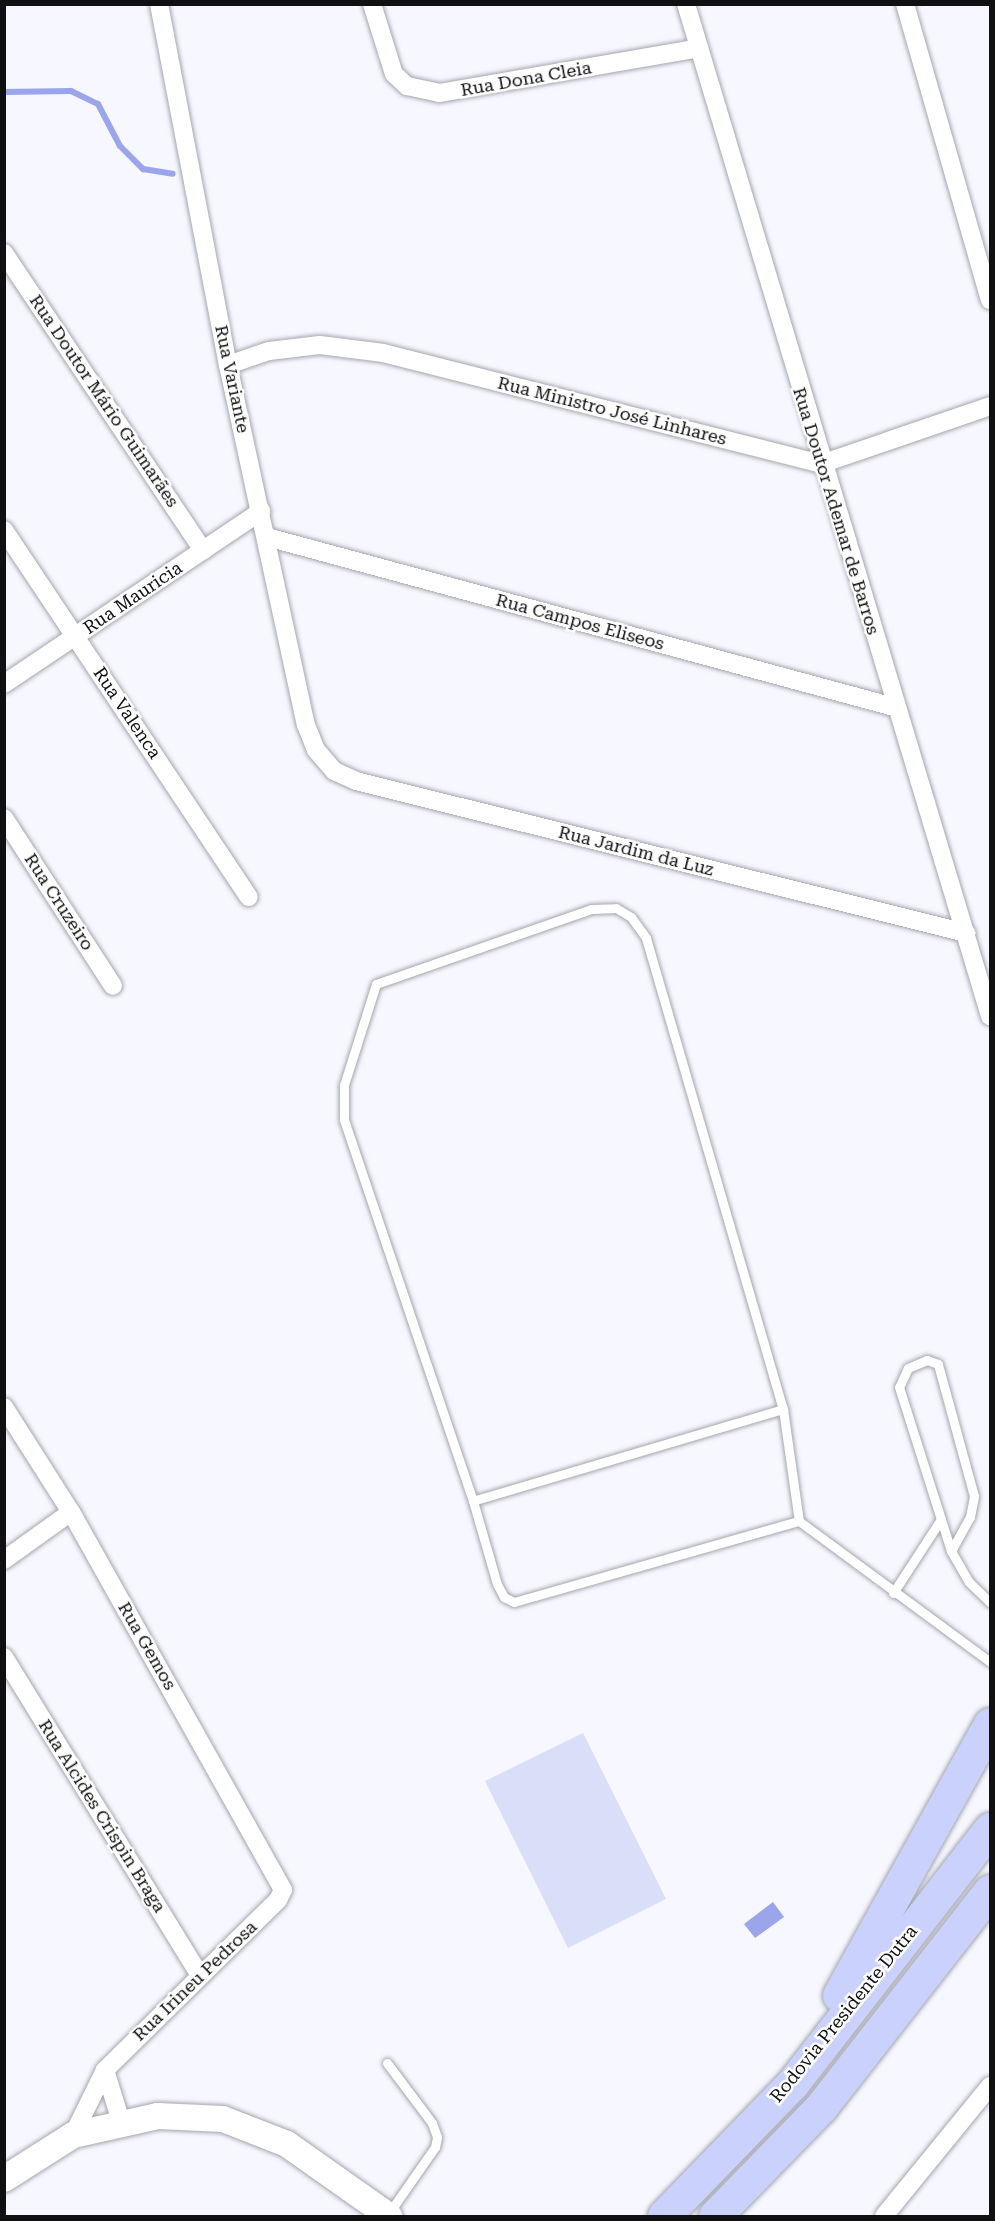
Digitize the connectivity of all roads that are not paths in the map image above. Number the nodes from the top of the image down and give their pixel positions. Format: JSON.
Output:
{"nodes":[{"id":1,"x":159,"y":4,"type":"edge"},
{"id":2,"x":372,"y":4,"type":"edge"},
{"id":3,"x":686,"y":4,"type":"edge"},
{"id":4,"x":905,"y":4,"type":"edge"},
{"id":5,"x":699,"y":48,"type":"junction"},
{"id":6,"x":4,"y":253,"type":"edge"},
{"id":7,"x":990,"y":300,"type":"edge"},
{"id":8,"x":228,"y":365,"type":"junction"},
{"id":9,"x":990,"y":406,"type":"edge"},
{"id":10,"x":821,"y":464,"type":"junction"},
{"id":11,"x":261,"y":511,"type":"junction"},
{"id":12,"x":4,"y":530,"type":"edge"},
{"id":13,"x":267,"y":537,"type":"junction"},
{"id":14,"x":203,"y":550,"type":"junction"},
{"id":15,"x":76,"y":636,"type":"junction"},
{"id":16,"x":4,"y":684,"type":"edge"},
{"id":17,"x":894,"y":707,"type":"junction"},
{"id":18,"x":316,"y":750,"type":"joint"},
{"id":19,"x":4,"y":818,"type":"edge"},
{"id":20,"x":249,"y":897,"type":"dead end"},
{"id":21,"x":966,"y":933,"type":"junction"},
{"id":22,"x":113,"y":986,"type":"dead end"},
{"id":23,"x":990,"y":1016,"type":"edge"},
{"id":24,"x":4,"y":1407,"type":"edge"},
{"id":25,"x":783,"y":1409,"type":"junction"},
{"id":26,"x":473,"y":1501,"type":"junction"},
{"id":27,"x":71,"y":1512,"type":"junction"},
{"id":28,"x":941,"y":1519,"type":"junction"},
{"id":29,"x":799,"y":1521,"type":"junction"},
{"id":30,"x":951,"y":1551,"type":"junction"},
{"id":31,"x":4,"y":1560,"type":"edge"},
{"id":32,"x":893,"y":1593,"type":"junction"},
{"id":33,"x":990,"y":1602,"type":"edge"},
{"id":34,"x":4,"y":1657,"type":"edge"},
{"id":35,"x":990,"y":1662,"type":"edge"},
{"id":36,"x":990,"y":1724,"type":"edge"},
{"id":37,"x":990,"y":1829,"type":"edge"},
{"id":38,"x":282,"y":1890,"type":"joint"},
{"id":39,"x":990,"y":1890,"type":"edge"},
{"id":40,"x":200,"y":1975,"type":"junction"},
{"id":41,"x":387,"y":2063,"type":"dead end"},
{"id":42,"x":105,"y":2070,"type":"junction"},
{"id":43,"x":792,"y":2084,"type":"junction"},
{"id":44,"x":990,"y":2086,"type":"edge"},
{"id":45,"x":122,"y":2125,"type":"junction"},
{"id":46,"x":73,"y":2135,"type":"junction"},
{"id":47,"x":4,"y":2179,"type":"edge"},
{"id":48,"x":388,"y":2216,"type":"edge"},
{"id":49,"x":664,"y":2217,"type":"edge"},
{"id":50,"x":714,"y":2217,"type":"edge"},
{"id":51,"x":885,"y":2217,"type":"edge"}],
"edges":[{"from":1,"to":8,"type":"street","name":"Rua Variante"},
{"from":2,"to":5,"type":"street","name":"Rua Dona Cleia"},
{"from":3,"to":5,"type":"street","name":"Rua Doutor Ademar de Barros"},
{"from":4,"to":7,"type":"street"},
{"from":5,"to":10,"type":"street","name":"Rua Doutor Ademar de Barros"},
{"from":6,"to":14,"type":"street","name":"Rua Doutor Mário Guimarães"},
{"from":8,"to":10,"type":"street","name":"Rua Ministro José Linhares"},
{"from":8,"to":11,"type":"street","name":"Rua Variante"},
{"from":9,"to":10,"type":"street"},
{"from":10,"to":17,"type":"street","name":"Rua Doutor Ademar de Barros"},
{"from":11,"to":13,"type":"street","name":"Rua Variante"},
{"from":11,"to":14,"type":"street","name":"Rua Mauricia"},
{"from":12,"to":15,"type":"street","name":"Rua Valenca"},
{"from":13,"to":17,"type":"street","name":"Rua Campos Eliseos"},
{"from":13,"to":18,"type":"street","name":"Rua Variante"},
{"from":14,"to":15,"type":"street","name":"Rua Mauricia"},
{"from":15,"to":16,"type":"street","name":"Rua Mauricia"},
{"from":15,"to":20,"type":"street","name":"Rua Valenca"},
{"from":17,"to":21,"type":"street","name":"Rua Doutor Ademar de Barros"},
{"from":18,"to":21,"type":"street","name":"Rua Jardim da Luz"},
{"from":19,"to":22,"type":"street","name":"Rua Cruzeiro"},
{"from":21,"to":23,"type":"street","name":"Rua Doutor Ademar de Barros"},
{"from":24,"to":27,"type":"street","name":"Rua Gemos"},
{"from":25,"to":26,"type":"lane"},
{"from":25,"to":26,"type":"lane"},
{"from":25,"to":29,"type":"lane"},
{"from":26,"to":29,"type":"lane"},
{"from":27,"to":31,"type":"street"},
{"from":27,"to":38,"type":"street","name":"Rua Gemos"},
{"from":28,"to":30,"type":"lane"},
{"from":28,"to":30,"type":"lane"},
{"from":28,"to":32,"type":"lane"},
{"from":29,"to":32,"type":"lane"},
{"from":30,"to":33,"type":"lane"},
{"from":32,"to":35,"type":"lane"},
{"from":34,"to":40,"type":"street","name":"Rua Alcides Crispin Braga"},
{"from":36,"to":43,"type":"highway"},
{"from":37,"to":43,"type":"highway","name":"Rodovia Presidente Dutra"},
{"from":38,"to":40,"type":"street","name":"Rua Irineu Pedrosa"},
{"from":39,"to":50,"type":"highway","name":"Rodovia Presidente Dutra"},
{"from":40,"to":42,"type":"street","name":"Rua Irineu Pedrosa"},
{"from":41,"to":48,"type":"lane"},
{"from":42,"to":45,"type":"street"},
{"from":42,"to":46,"type":"street","name":"Rua Irineu Pedrosa"},
{"from":43,"to":49,"type":"highway","name":"Rodovia Presidente Dutra"},
{"from":44,"to":51,"type":"street"},
{"from":45,"to":46,"type":"main road"},
{"from":45,"to":48,"type":"main road"},
{"from":46,"to":47,"type":"main road"}]}
